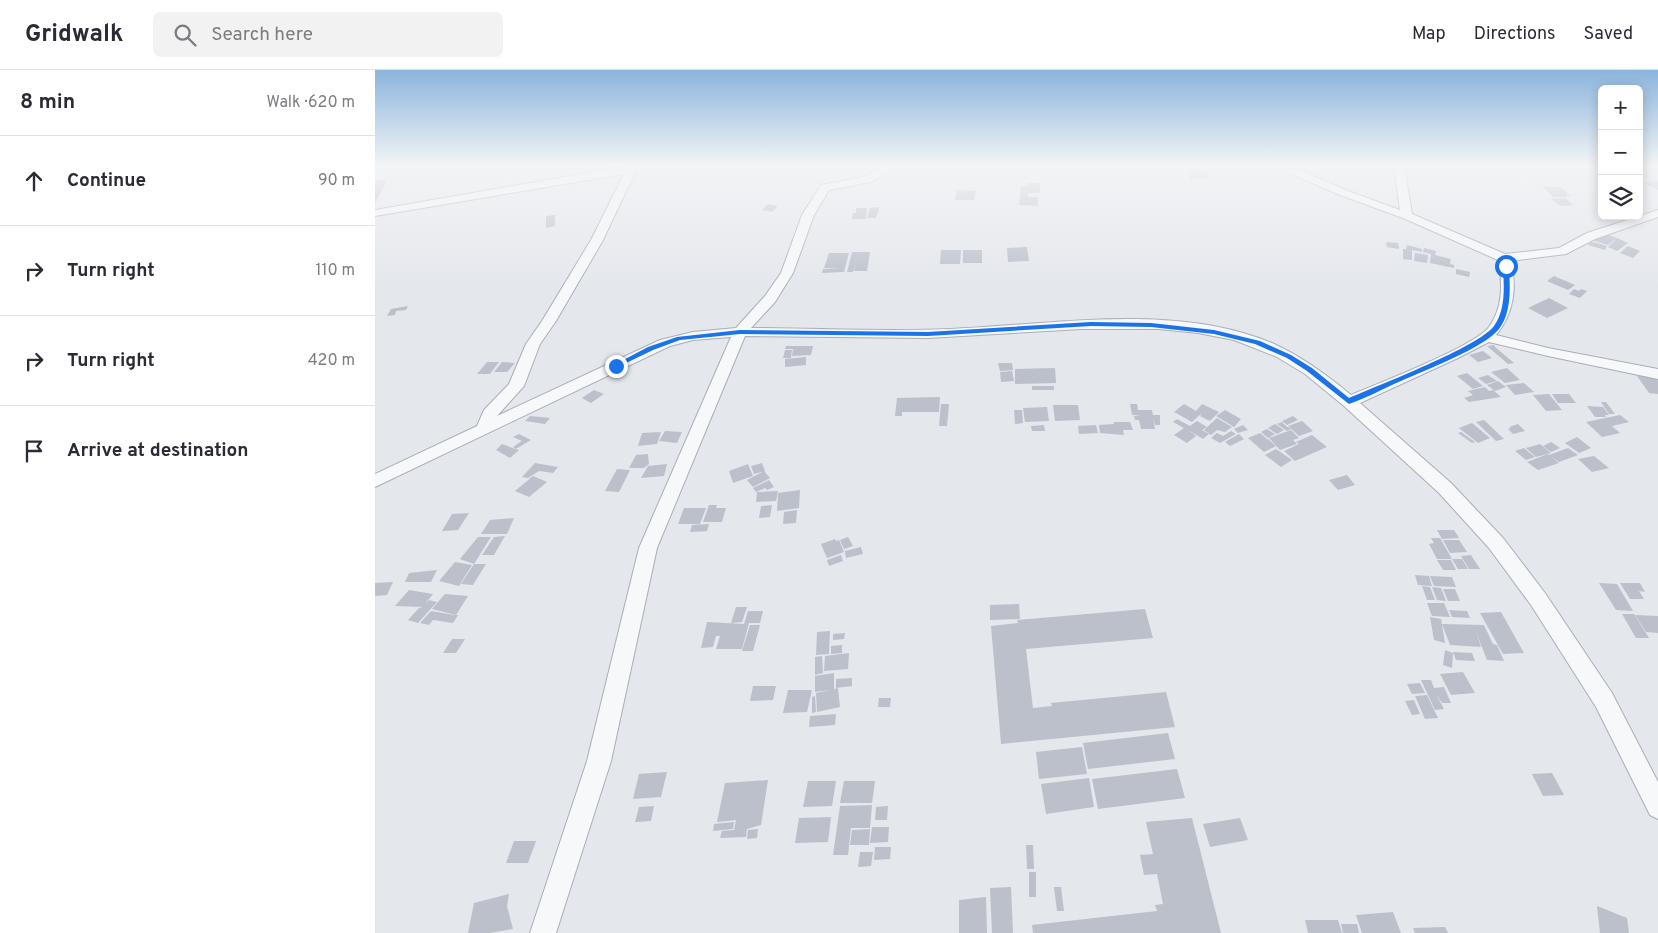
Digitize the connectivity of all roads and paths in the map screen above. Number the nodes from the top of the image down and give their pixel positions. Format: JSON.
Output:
{"nodes":[{"id":1,"x":413,"y":206,"type":"edge"},
{"id":2,"x":613,"y":206,"type":"edge"},
{"id":3,"x":813,"y":206,"type":"edge"},
{"id":4,"x":1380,"y":206,"type":"edge"},
{"id":5,"x":1405,"y":206,"type":"edge"},
{"id":6,"x":375,"y":213,"type":"edge"},
{"id":7,"x":1658,"y":213,"type":"edge"},
{"id":8,"x":1407,"y":216,"type":"junction"},
{"id":9,"x":1504,"y":258,"type":"junction"},
{"id":10,"x":740,"y":332,"type":"junction"},
{"id":11,"x":1487,"y":337,"type":"junction"},
{"id":12,"x":1658,"y":374,"type":"edge"},
{"id":13,"x":1349,"y":402,"type":"junction"},
{"id":14,"x":484,"y":429,"type":"junction"},
{"id":15,"x":375,"y":481,"type":"edge"},
{"id":16,"x":1658,"y":807,"type":"edge"},
{"id":17,"x":543,"y":933,"type":"edge"}],
"edges":[{"from":1,"to":6,"type":"street"},
{"from":2,"to":14,"type":"street"},
{"from":3,"to":10,"type":"street"},
{"from":4,"to":8,"type":"street"},
{"from":5,"to":8,"type":"street"},
{"from":7,"to":9,"type":"street"},
{"from":8,"to":9,"type":"street"},
{"from":9,"to":11,"type":"street"},
{"from":10,"to":13,"type":"street"},
{"from":10,"to":14,"type":"street"},
{"from":10,"to":17,"type":"street"},
{"from":11,"to":12,"type":"street"},
{"from":11,"to":13,"type":"street"},
{"from":13,"to":16,"type":"street"},
{"from":14,"to":15,"type":"street"}]}
